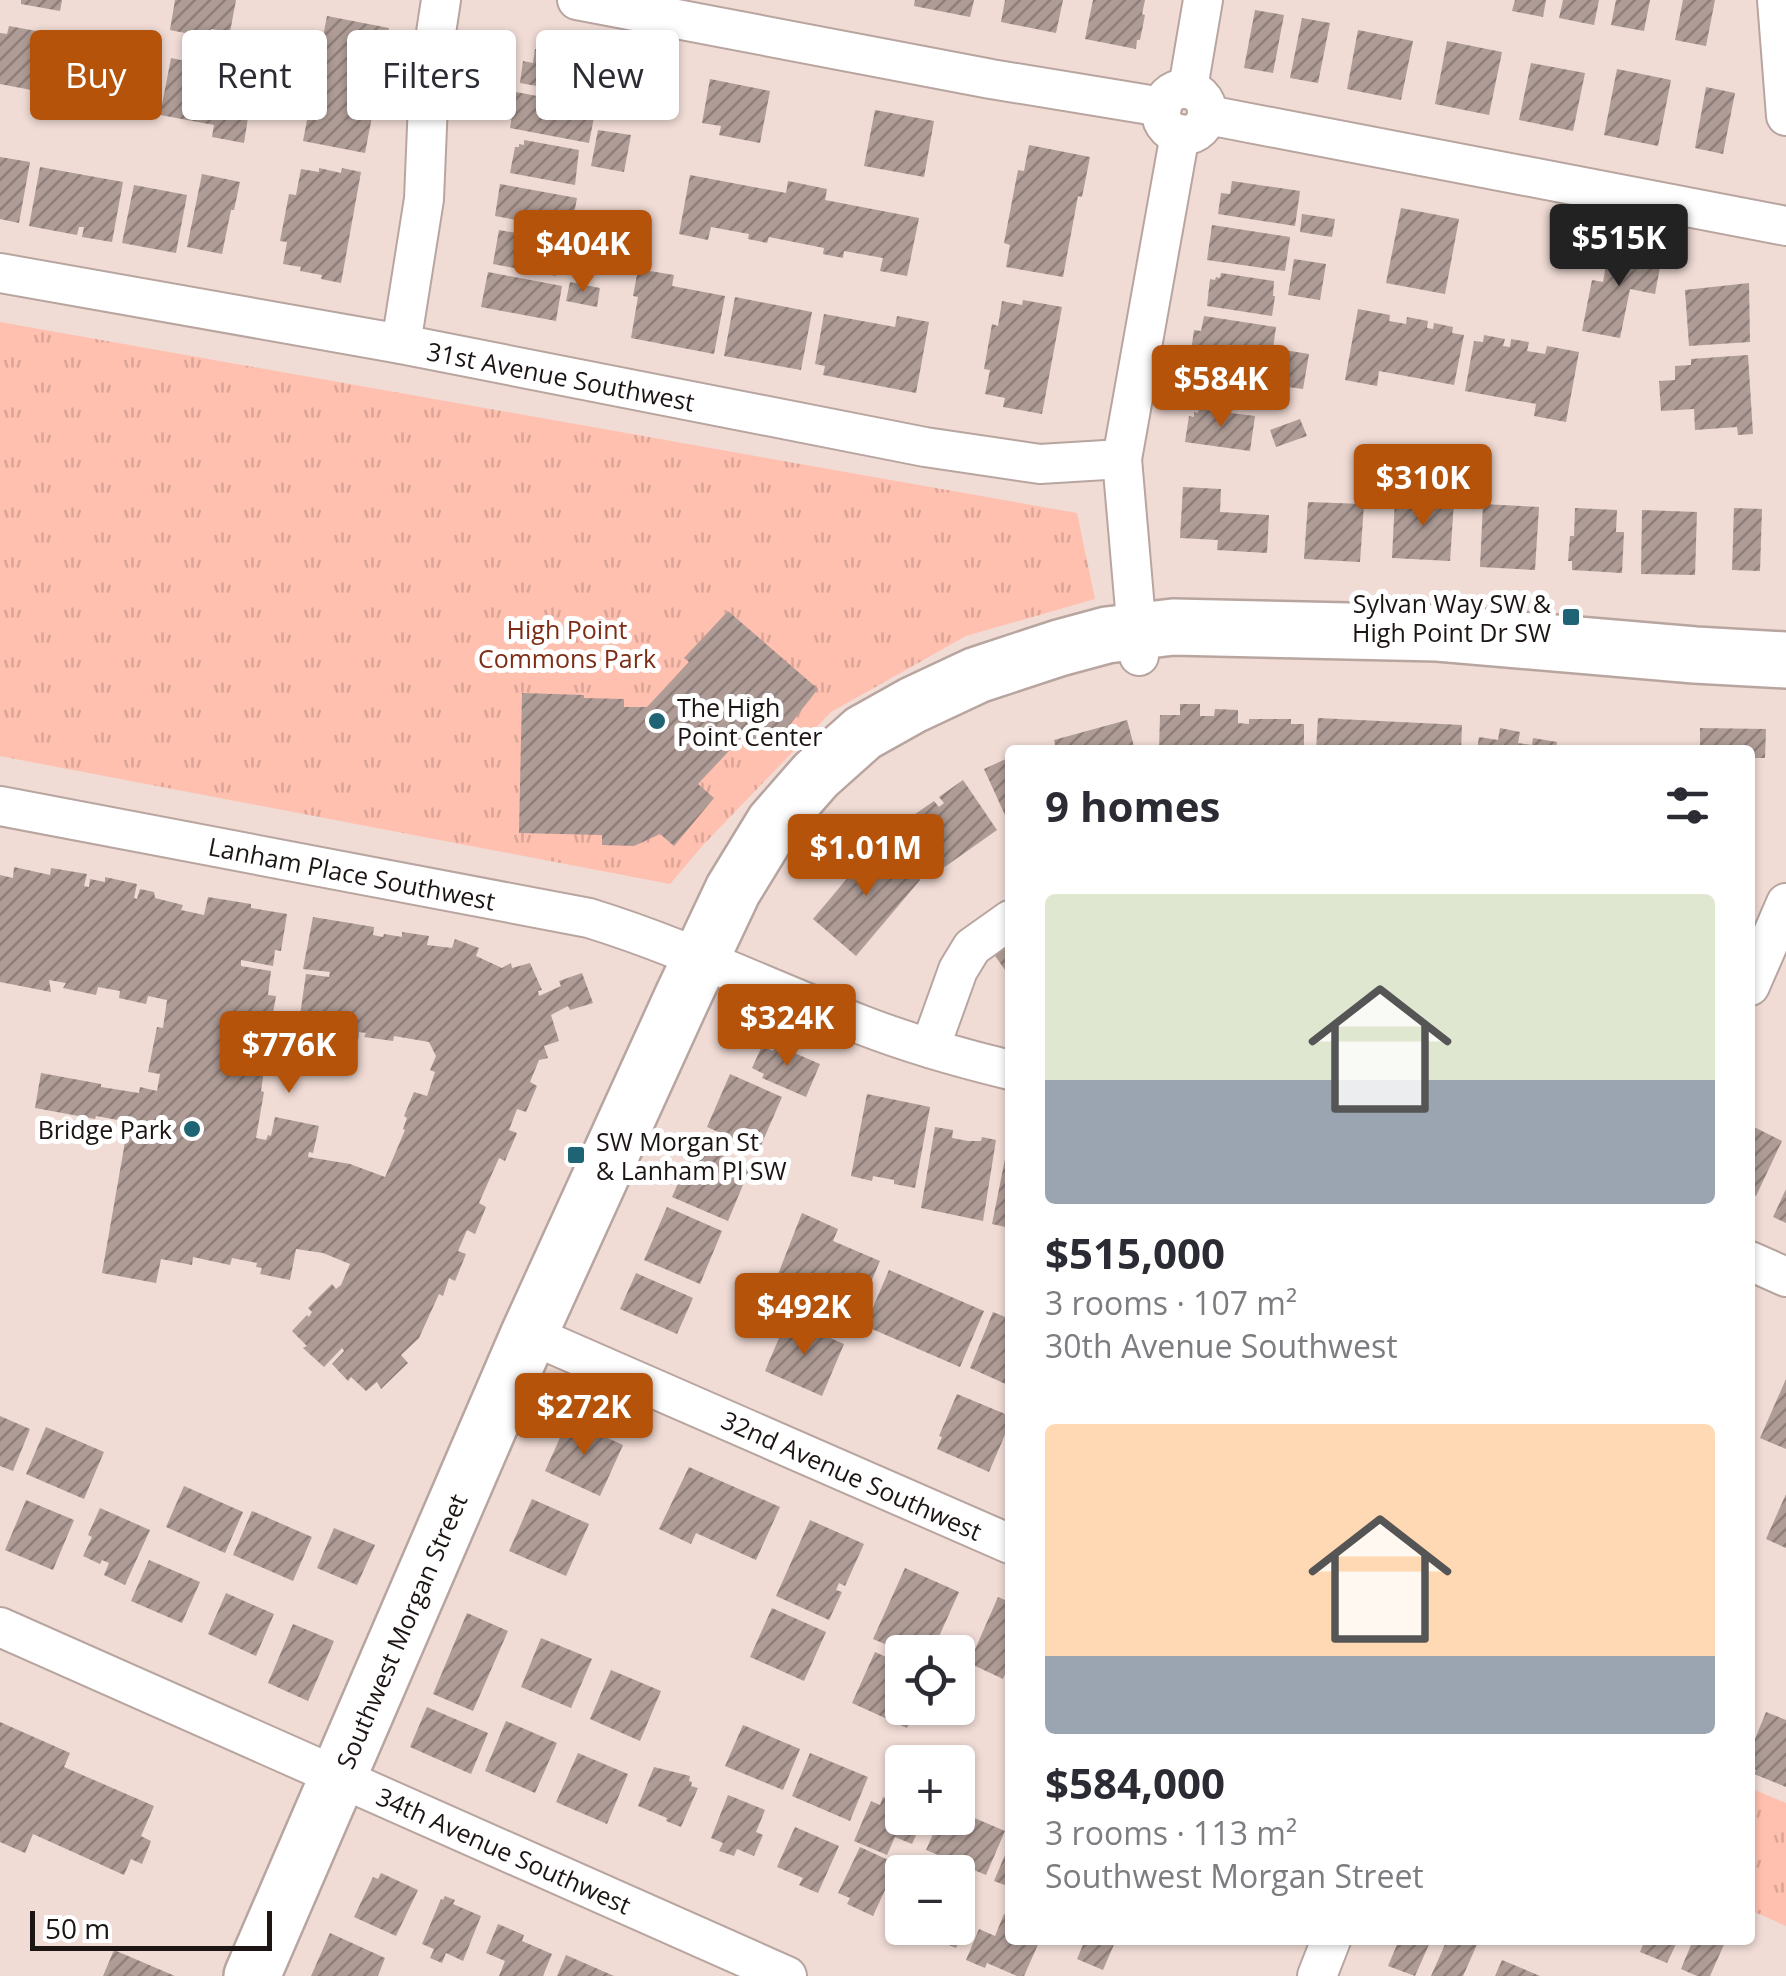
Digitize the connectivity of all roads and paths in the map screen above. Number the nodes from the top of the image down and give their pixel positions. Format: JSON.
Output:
{"nodes":[{"id":1,"x":441,"y":0,"type":"edge"},
{"id":2,"x":578,"y":0,"type":"edge"},
{"id":3,"x":1203,"y":0,"type":"edge"},
{"id":4,"x":1778,"y":0,"type":"edge"},
{"id":5,"x":1184,"y":111,"type":"junction"},
{"id":6,"x":1786,"y":116,"type":"edge"},
{"id":7,"x":1786,"y":226,"type":"edge"},
{"id":8,"x":0,"y":273,"type":"edge"},
{"id":9,"x":401,"y":344,"type":"junction"},
{"id":10,"x":1122,"y":460,"type":"junction"},
{"id":11,"x":1137,"y":644,"type":"junction"},
{"id":12,"x":1786,"y":660,"type":"edge"},
{"id":13,"x":0,"y":806,"type":"edge"},
{"id":14,"x":1786,"y":903,"type":"edge"},
{"id":15,"x":1005,"y":924,"type":"edge"},
{"id":16,"x":700,"y":958,"type":"junction"},
{"id":17,"x":1755,"y":974,"type":"edge"},
{"id":18,"x":930,"y":1048,"type":"junction"},
{"id":19,"x":1005,"y":1069,"type":"edge"},
{"id":20,"x":1755,"y":1263,"type":"edge"},
{"id":21,"x":1786,"y":1277,"type":"edge"},
{"id":22,"x":530,"y":1334,"type":"junction"},
{"id":23,"x":1005,"y":1542,"type":"edge"},
{"id":24,"x":0,"y":1627,"type":"edge"},
{"id":25,"x":338,"y":1776,"type":"junction"},
{"id":26,"x":1329,"y":1945,"type":"edge"},
{"id":27,"x":252,"y":1976,"type":"edge"},
{"id":28,"x":788,"y":1976,"type":"edge"},
{"id":29,"x":1317,"y":1976,"type":"edge"}],
"edges":[{"from":1,"to":9,"type":"street"},
{"from":2,"to":5,"type":"street"},
{"from":3,"to":5,"type":"street"},
{"from":4,"to":6,"type":"street"},
{"from":5,"to":7,"type":"street"},
{"from":5,"to":10,"type":"street"},
{"from":8,"to":9,"type":"street","name":"31st Avenue Southwest"},
{"from":9,"to":10,"type":"street","name":"31st Avenue Southwest"},
{"from":10,"to":11,"type":"street"},
{"from":11,"to":12,"type":"street","name":"Southwest Morgan Street"},
{"from":11,"to":16,"type":"street","name":"Southwest Morgan Street"},
{"from":13,"to":16,"type":"street","name":"Lanham Place Southwest"},
{"from":14,"to":17,"type":"street"},
{"from":15,"to":18,"type":"street"},
{"from":16,"to":18,"type":"street"},
{"from":16,"to":22,"type":"street","name":"Southwest Morgan Street"},
{"from":18,"to":19,"type":"street"},
{"from":20,"to":21,"type":"street"},
{"from":22,"to":23,"type":"street","name":"32nd Avenue Southwest"},
{"from":22,"to":25,"type":"street","name":"Southwest Morgan Street"},
{"from":24,"to":25,"type":"street","name":"34th Avenue Southwest"},
{"from":25,"to":27,"type":"street","name":"Southwest Morgan Street"},
{"from":25,"to":28,"type":"street","name":"34th Avenue Southwest"},
{"from":26,"to":29,"type":"street"}]}
